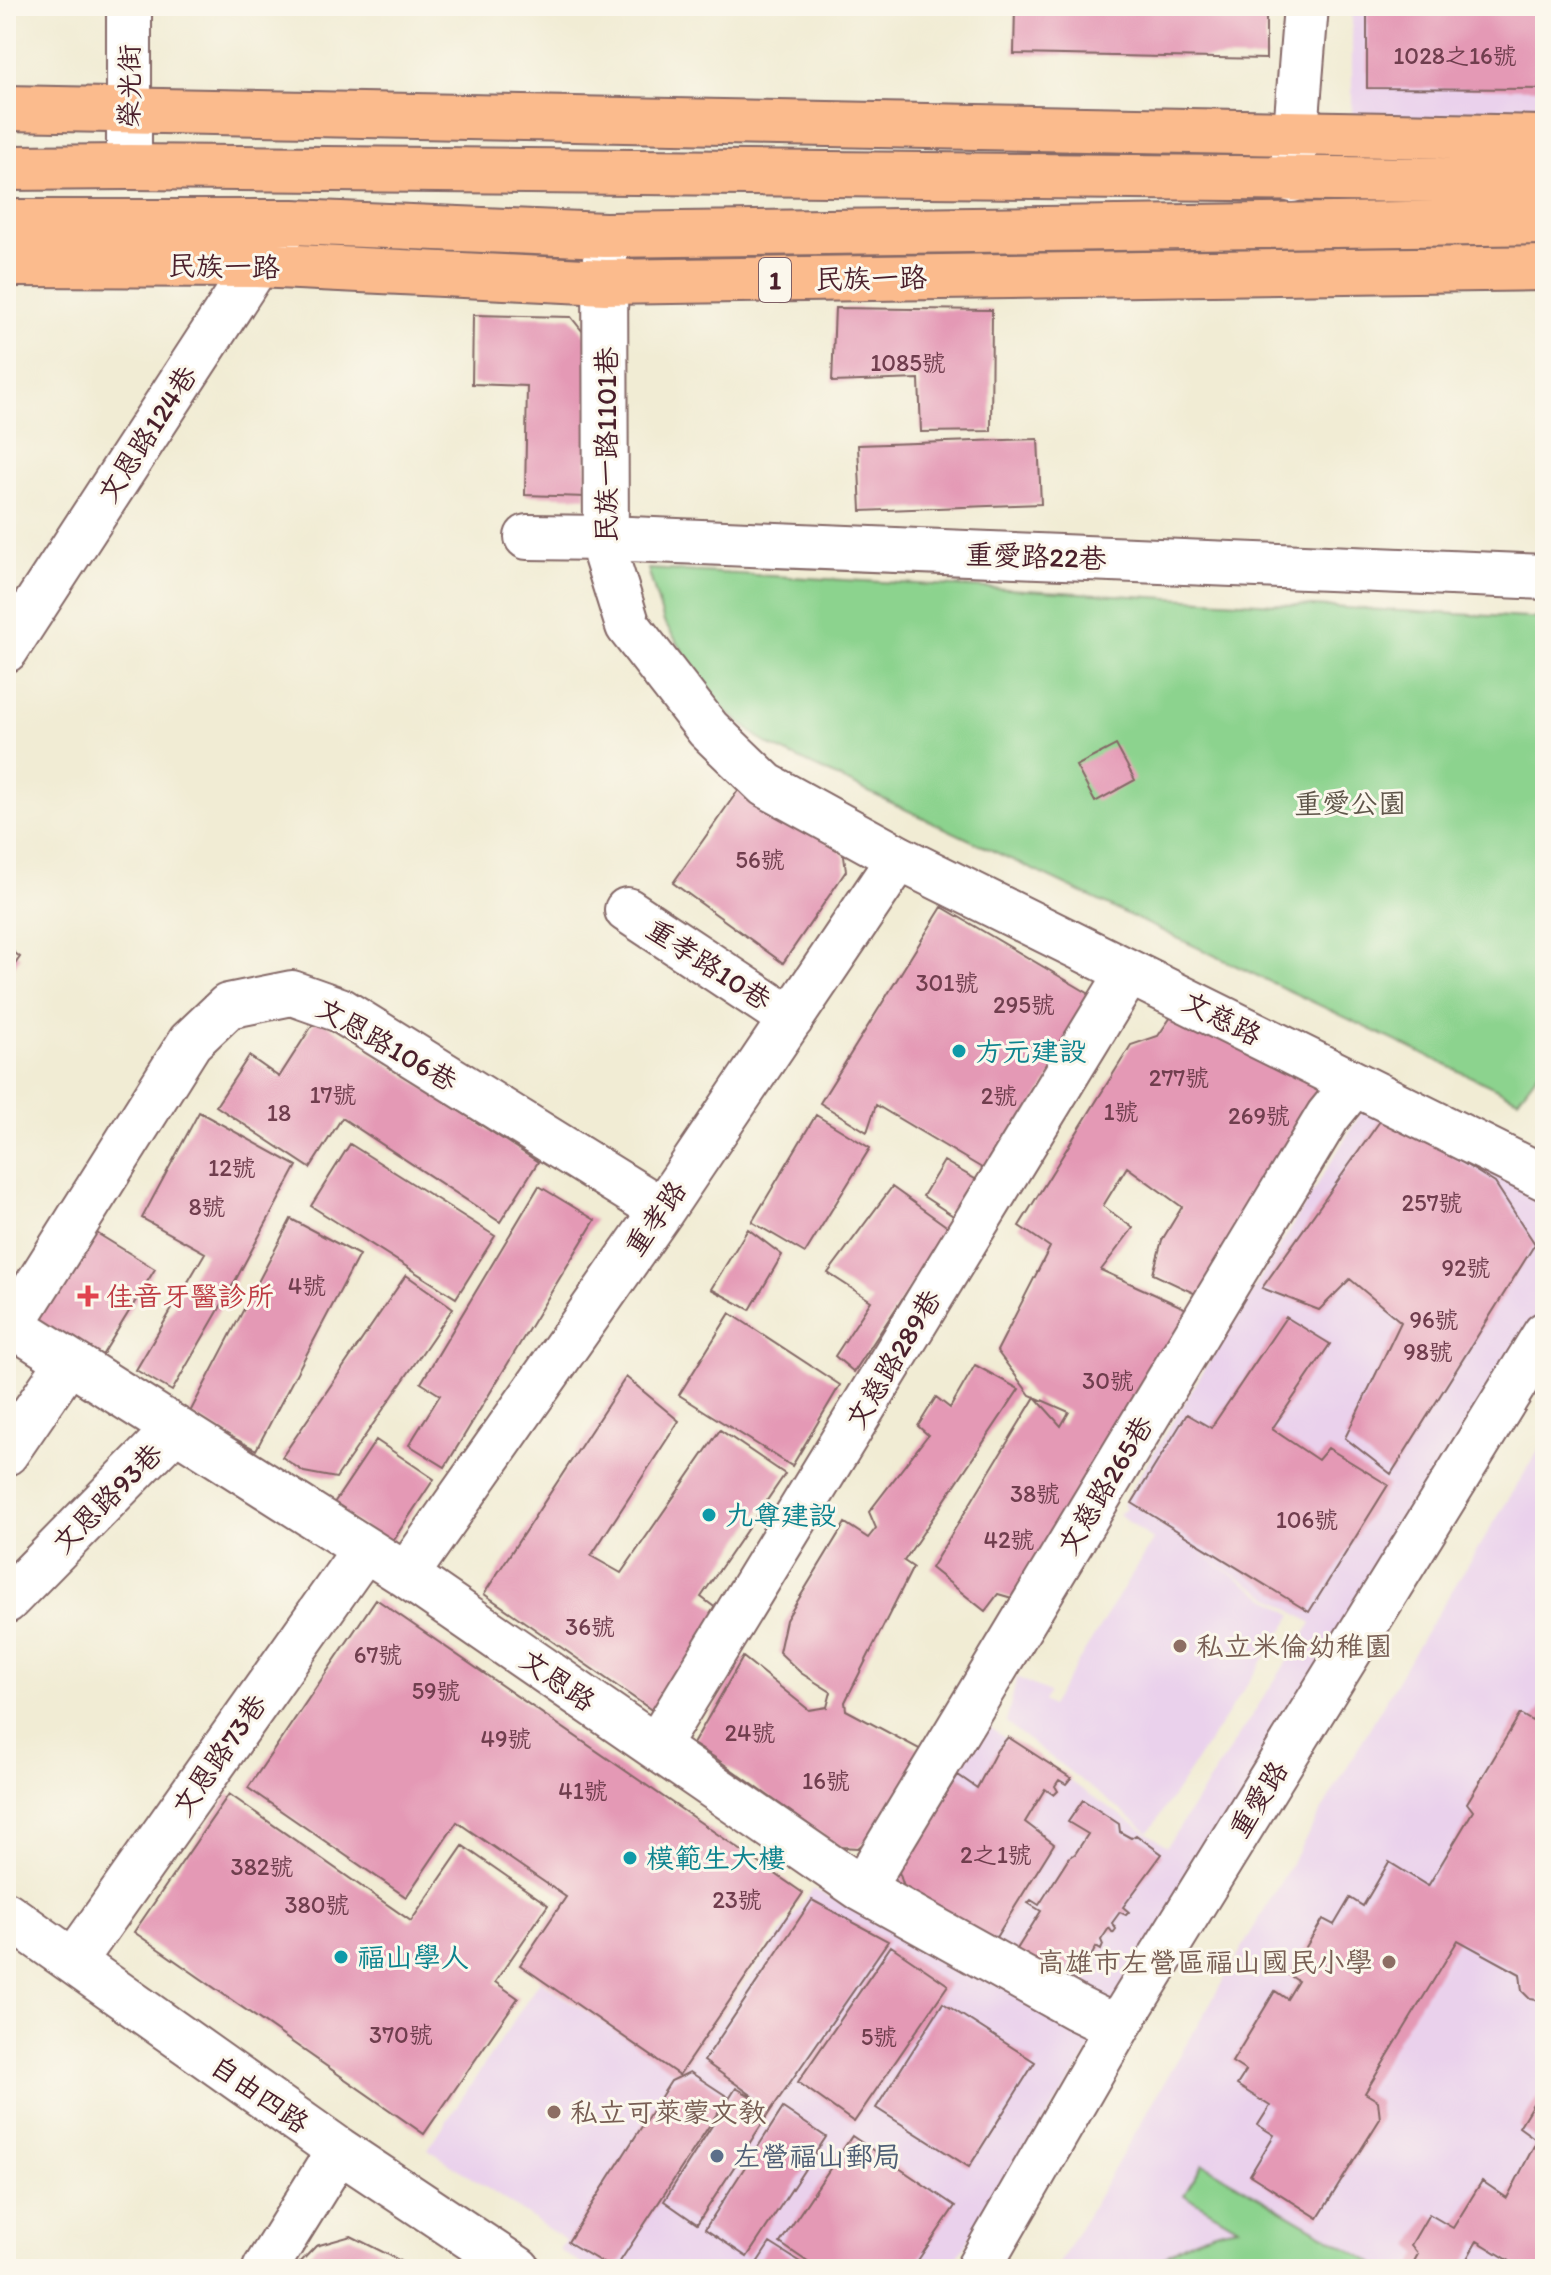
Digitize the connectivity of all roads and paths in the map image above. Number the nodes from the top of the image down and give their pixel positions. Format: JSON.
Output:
{"nodes":[{"id":1,"x":129,"y":6,"type":"edge"},
{"id":2,"x":1306,"y":6,"type":"edge"},
{"id":3,"x":6,"y":108,"type":"edge"},
{"id":4,"x":129,"y":110,"type":"junction"},
{"id":5,"x":1296,"y":132,"type":"junction"},
{"id":6,"x":1545,"y":138,"type":"edge"},
{"id":7,"x":129,"y":167,"type":"junction"},
{"id":8,"x":6,"y":168,"type":"edge"},
{"id":9,"x":1292,"y":180,"type":"junction"},
{"id":10,"x":1545,"y":181,"type":"edge"},
{"id":11,"x":6,"y":222,"type":"edge"},
{"id":12,"x":293,"y":222,"type":"junction"},
{"id":13,"x":1545,"y":222,"type":"edge"},
{"id":14,"x":605,"y":235,"type":"junction"},
{"id":15,"x":6,"y":264,"type":"edge"},
{"id":16,"x":257,"y":265,"type":"junction"},
{"id":17,"x":1545,"y":268,"type":"edge"},
{"id":18,"x":605,"y":282,"type":"junction"},
{"id":19,"x":527,"y":537,"type":"dead end"},
{"id":20,"x":606,"y":538,"type":"junction"},
{"id":21,"x":1545,"y":577,"type":"edge"},
{"id":22,"x":6,"y":650,"type":"edge"},
{"id":23,"x":899,"y":858,"type":"junction"},
{"id":24,"x":627,"y":910,"type":"dead end"},
{"id":25,"x":1129,"y":972,"type":"junction"},
{"id":26,"x":791,"y":1019,"type":"junction"},
{"id":27,"x":1354,"y":1084,"type":"junction"},
{"id":28,"x":1545,"y":1178,"type":"edge"},
{"id":29,"x":662,"y":1210,"type":"junction"},
{"id":30,"x":9,"y":1323,"type":"edge"},
{"id":31,"x":1545,"y":1334,"type":"edge"},
{"id":32,"x":69,"y":1361,"type":"junction"},
{"id":33,"x":175,"y":1429,"type":"junction"},
{"id":34,"x":6,"y":1453,"type":"edge"},
{"id":35,"x":364,"y":1550,"type":"junction"},
{"id":36,"x":406,"y":1575,"type":"junction"},
{"id":37,"x":6,"y":1601,"type":"edge"},
{"id":38,"x":656,"y":1747,"type":"junction"},
{"id":39,"x":862,"y":1889,"type":"junction"},
{"id":40,"x":6,"y":1914,"type":"edge"},
{"id":41,"x":74,"y":1961,"type":"junction"},
{"id":42,"x":1117,"y":2028,"type":"junction"},
{"id":43,"x":339,"y":2150,"type":"junction"},
{"id":44,"x":265,"y":2269,"type":"edge"},
{"id":45,"x":518,"y":2269,"type":"edge"},
{"id":46,"x":978,"y":2269,"type":"edge"}],
"edges":[{"from":1,"to":4,"type":"street","name":"榮光街"},
{"from":2,"to":5,"type":"street"},
{"from":3,"to":4,"type":"main road"},
{"from":4,"to":5,"type":"main road"},
{"from":4,"to":7,"type":"street","name":"榮光街"},
{"from":5,"to":6,"type":"main road"},
{"from":5,"to":9,"type":"street"},
{"from":7,"to":8,"type":"main road"},
{"from":7,"to":9,"type":"main road"},
{"from":9,"to":10,"type":"main road"},
{"from":11,"to":12,"type":"main road","name":"民族一路","number":"1"},
{"from":12,"to":14,"type":"main road","name":"民族一路","number":"1"},
{"from":12,"to":16,"type":"street","name":"文恩路124巷"},
{"from":13,"to":14,"type":"main road","name":"民族一路","number":"1"},
{"from":14,"to":18,"type":"street","name":"民族一路1101巷"},
{"from":15,"to":16,"type":"main road","name":"民族一路","number":"1"},
{"from":16,"to":18,"type":"main road","name":"民族一路","number":"1"},
{"from":16,"to":22,"type":"street","name":"文恩路124巷"},
{"from":17,"to":18,"type":"main road","name":"民族一路","number":"1"},
{"from":18,"to":20,"type":"street","name":"民族一路1101巷"},
{"from":19,"to":20,"type":"street","name":"重愛路22巷"},
{"from":20,"to":21,"type":"street","name":"重愛路22巷"},
{"from":20,"to":23,"type":"street","name":"民族一路1101巷"},
{"from":23,"to":25,"type":"street","name":"文慈路"},
{"from":23,"to":26,"type":"street","name":"重孝路"},
{"from":24,"to":26,"type":"street","name":"重孝路10巷"},
{"from":25,"to":27,"type":"street","name":"文慈路"},
{"from":25,"to":38,"type":"street","name":"文慈路289巷"},
{"from":26,"to":29,"type":"street","name":"重孝路"},
{"from":27,"to":28,"type":"street","name":"文慈路"},
{"from":27,"to":39,"type":"street","name":"文慈路265巷"},
{"from":29,"to":30,"type":"street","name":"文恩路106巷"},
{"from":29,"to":36,"type":"street","name":"重孝路"},
{"from":30,"to":32,"type":"street","name":"文恩路"},
{"from":31,"to":42,"type":"street","name":"重愛路"},
{"from":32,"to":33,"type":"street","name":"文恩路"},
{"from":32,"to":34,"type":"street"},
{"from":33,"to":35,"type":"street","name":"文恩路"},
{"from":33,"to":37,"type":"street","name":"文恩路93巷"},
{"from":35,"to":36,"type":"street","name":"文恩路"},
{"from":35,"to":41,"type":"street","name":"文恩路73巷"},
{"from":36,"to":38,"type":"street","name":"文恩路"},
{"from":38,"to":39,"type":"street","name":"文恩路"},
{"from":39,"to":42,"type":"street","name":"文恩路"},
{"from":40,"to":41,"type":"street","name":"自由四路"},
{"from":41,"to":43,"type":"street","name":"自由四路"},
{"from":42,"to":46,"type":"street","name":"重愛路"},
{"from":43,"to":44,"type":"street"},
{"from":43,"to":45,"type":"street","name":"自由四路"}]}
